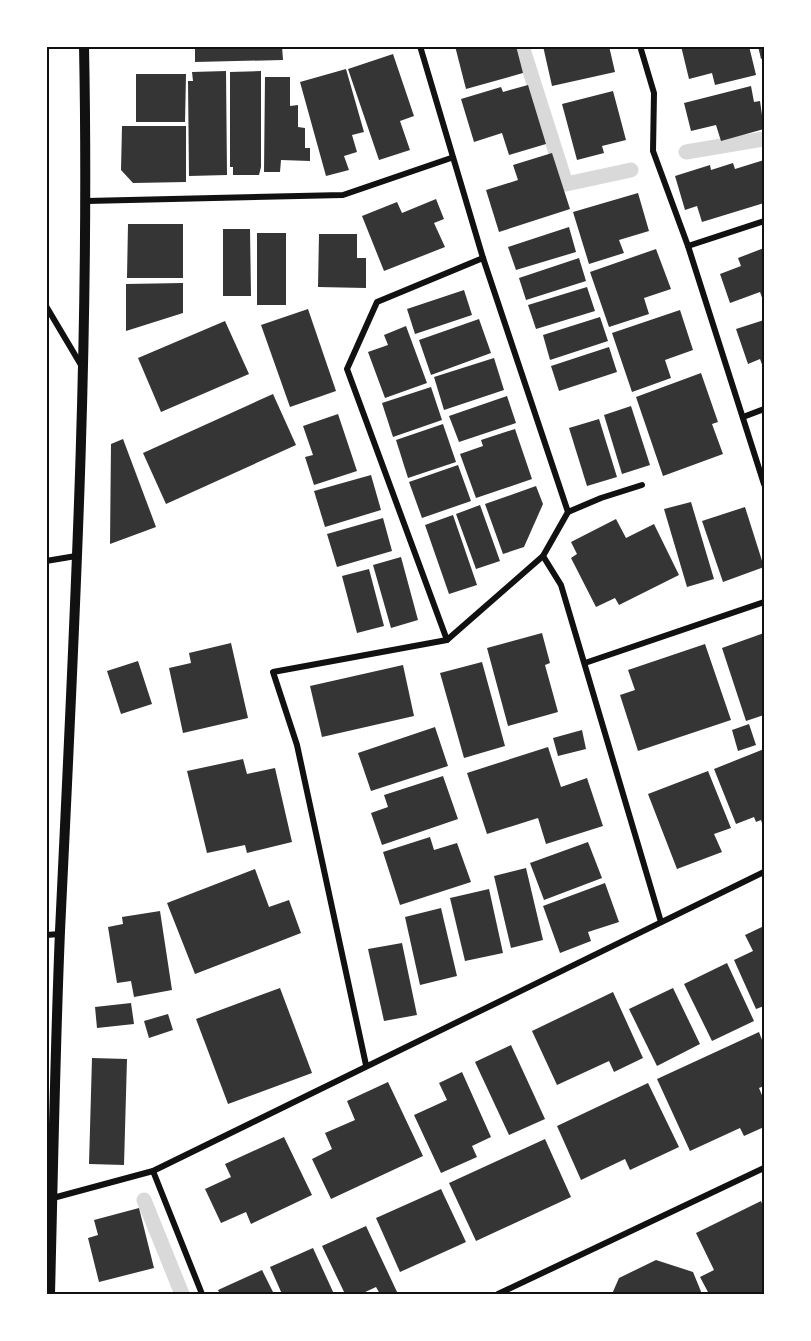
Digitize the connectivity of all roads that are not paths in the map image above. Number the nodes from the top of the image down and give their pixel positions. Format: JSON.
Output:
{"nodes":[{"id":1,"x":84,"y":46,"type":"edge"},
{"id":2,"x":420,"y":46,"type":"edge"},
{"id":3,"x":640,"y":46,"type":"edge"},
{"id":4,"x":451,"y":158,"type":"junction"},
{"id":5,"x":87,"y":201,"type":"junction"},
{"id":6,"x":765,"y":221,"type":"edge"},
{"id":7,"x":688,"y":246,"type":"junction"},
{"id":8,"x":483,"y":258,"type":"junction"},
{"id":9,"x":46,"y":306,"type":"edge"},
{"id":10,"x":85,"y":371,"type":"junction"},
{"id":11,"x":765,"y":410,"type":"edge"},
{"id":12,"x":743,"y":417,"type":"junction"},
{"id":13,"x":765,"y":484,"type":"edge"},
{"id":14,"x":642,"y":485,"type":"dead end"},
{"id":15,"x":568,"y":512,"type":"junction"},
{"id":16,"x":76,"y":556,"type":"junction"},
{"id":17,"x":543,"y":556,"type":"junction"},
{"id":18,"x":46,"y":561,"type":"edge"},
{"id":19,"x":765,"y":602,"type":"edge"},
{"id":20,"x":447,"y":640,"type":"junction"},
{"id":21,"x":585,"y":663,"type":"junction"},
{"id":22,"x":765,"y":872,"type":"edge"},
{"id":23,"x":661,"y":922,"type":"junction"},
{"id":24,"x":60,"y":934,"type":"junction"},
{"id":25,"x":46,"y":935,"type":"edge"},
{"id":26,"x":366,"y":1065,"type":"junction"},
{"id":27,"x":765,"y":1167,"type":"edge"},
{"id":28,"x":153,"y":1172,"type":"junction"},
{"id":29,"x":52,"y":1198,"type":"junction"},
{"id":30,"x":50,"y":1294,"type":"edge"},
{"id":31,"x":202,"y":1294,"type":"edge"},
{"id":32,"x":498,"y":1294,"type":"edge"}],
"edges":[{"from":1,"to":5,"type":"street"},
{"from":2,"to":4,"type":"street"},
{"from":3,"to":7,"type":"street"},
{"from":4,"to":5,"type":"street"},
{"from":4,"to":8,"type":"street"},
{"from":5,"to":10,"type":"street"},
{"from":6,"to":7,"type":"street"},
{"from":7,"to":12,"type":"street"},
{"from":8,"to":15,"type":"street"},
{"from":8,"to":20,"type":"street"},
{"from":9,"to":10,"type":"street"},
{"from":10,"to":16,"type":"street"},
{"from":11,"to":12,"type":"street"},
{"from":12,"to":13,"type":"street"},
{"from":14,"to":15,"type":"street"},
{"from":15,"to":17,"type":"street"},
{"from":16,"to":18,"type":"street"},
{"from":16,"to":24,"type":"street"},
{"from":17,"to":20,"type":"street"},
{"from":17,"to":21,"type":"street"},
{"from":19,"to":21,"type":"street"},
{"from":20,"to":26,"type":"street"},
{"from":21,"to":23,"type":"street"},
{"from":22,"to":23,"type":"street"},
{"from":23,"to":26,"type":"street"},
{"from":24,"to":25,"type":"street"},
{"from":24,"to":29,"type":"street"},
{"from":26,"to":28,"type":"street"},
{"from":27,"to":32,"type":"street"},
{"from":28,"to":29,"type":"street"},
{"from":28,"to":31,"type":"street"},
{"from":29,"to":30,"type":"street"}]}
